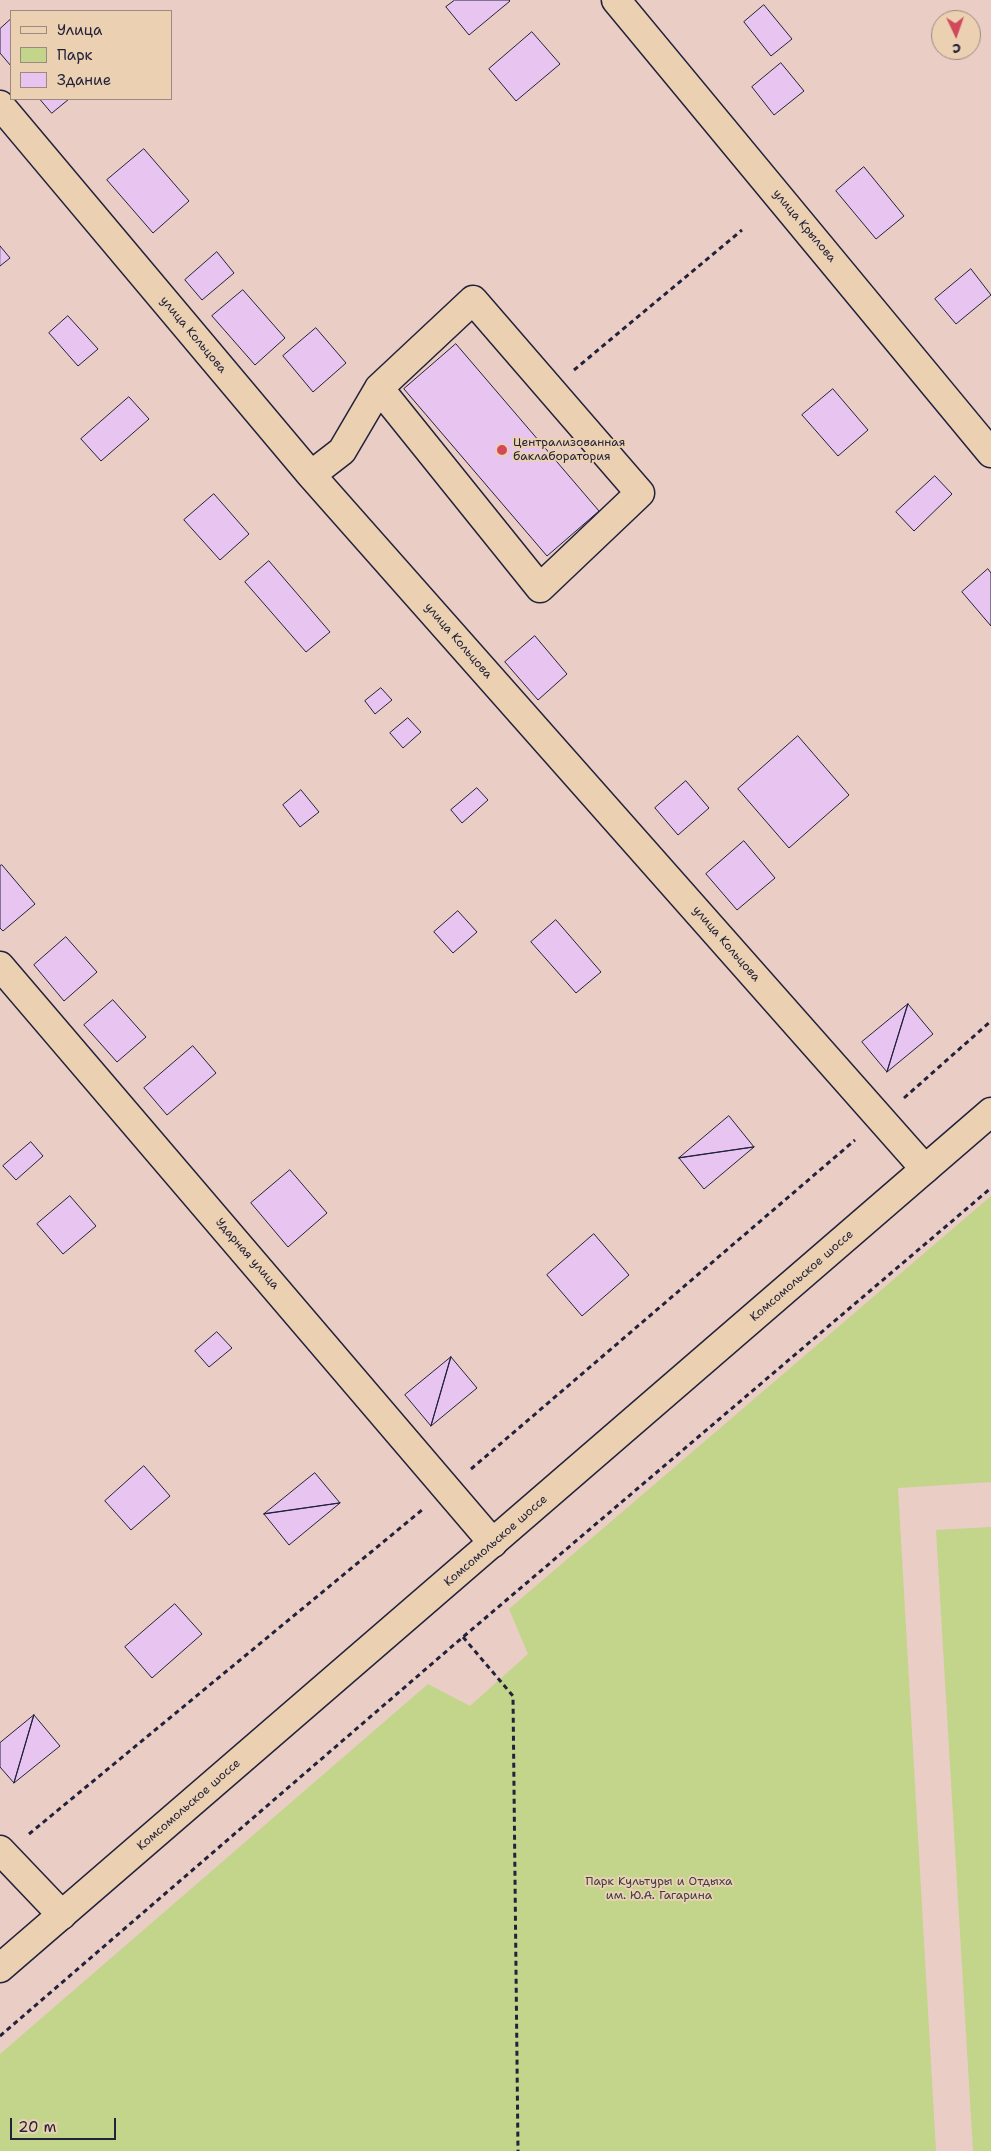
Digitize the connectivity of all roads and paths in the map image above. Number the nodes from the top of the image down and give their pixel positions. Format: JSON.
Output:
{"nodes":[{"id":1,"x":616,"y":0,"type":"edge"},
{"id":2,"x":0,"y":105,"type":"edge"},
{"id":3,"x":742,"y":230,"type":"dead end"},
{"id":4,"x":379,"y":388,"type":"junction"},
{"id":5,"x":550,"y":389,"type":"junction"},
{"id":6,"x":991,"y":453,"type":"edge"},
{"id":7,"x":311,"y":475,"type":"junction"},
{"id":8,"x":0,"y":966,"type":"edge"},
{"id":9,"x":991,"y":1021,"type":"edge"},
{"id":10,"x":991,"y":1112,"type":"edge"},
{"id":11,"x":880,"y":1118,"type":"junction"},
{"id":12,"x":925,"y":1169,"type":"junction"},
{"id":13,"x":991,"y":1188,"type":"edge"},
{"id":14,"x":448,"y":1489,"type":"junction"},
{"id":15,"x":493,"y":1543,"type":"junction"},
{"id":16,"x":463,"y":1637,"type":"junction"},
{"id":17,"x":2,"y":1852,"type":"edge"},
{"id":18,"x":62,"y":1915,"type":"junction"},
{"id":19,"x":0,"y":1968,"type":"edge"},
{"id":20,"x":0,"y":2036,"type":"edge"},
{"id":21,"x":518,"y":2151,"type":"edge"}],
"edges":[{"from":1,"to":6,"type":"street","name":"улица Крылова"},
{"from":2,"to":7,"type":"street","name":"улица Кольцова"},
{"from":3,"to":5,"type":"path"},
{"from":4,"to":5,"type":"street"},
{"from":4,"to":5,"type":"street"},
{"from":4,"to":7,"type":"street"},
{"from":7,"to":11,"type":"street","name":"улица Кольцова"},
{"from":8,"to":14,"type":"street","name":"Ударная улица"},
{"from":9,"to":11,"type":"path"},
{"from":10,"to":12,"type":"street","name":"Комсомольское шоссе"},
{"from":11,"to":12,"type":"street","name":"улица Кольцова"},
{"from":11,"to":14,"type":"path"},
{"from":12,"to":15,"type":"street","name":"Комсомольское шоссе"},
{"from":13,"to":16,"type":"path"},
{"from":14,"to":15,"type":"street","name":"Ударная улица"},
{"from":14,"to":17,"type":"path"},
{"from":15,"to":18,"type":"street","name":"Комсомольское шоссе"},
{"from":16,"to":20,"type":"path"},
{"from":16,"to":21,"type":"path"},
{"from":17,"to":18,"type":"street"},
{"from":18,"to":19,"type":"street","name":"Комсомольское шоссе"}]}
